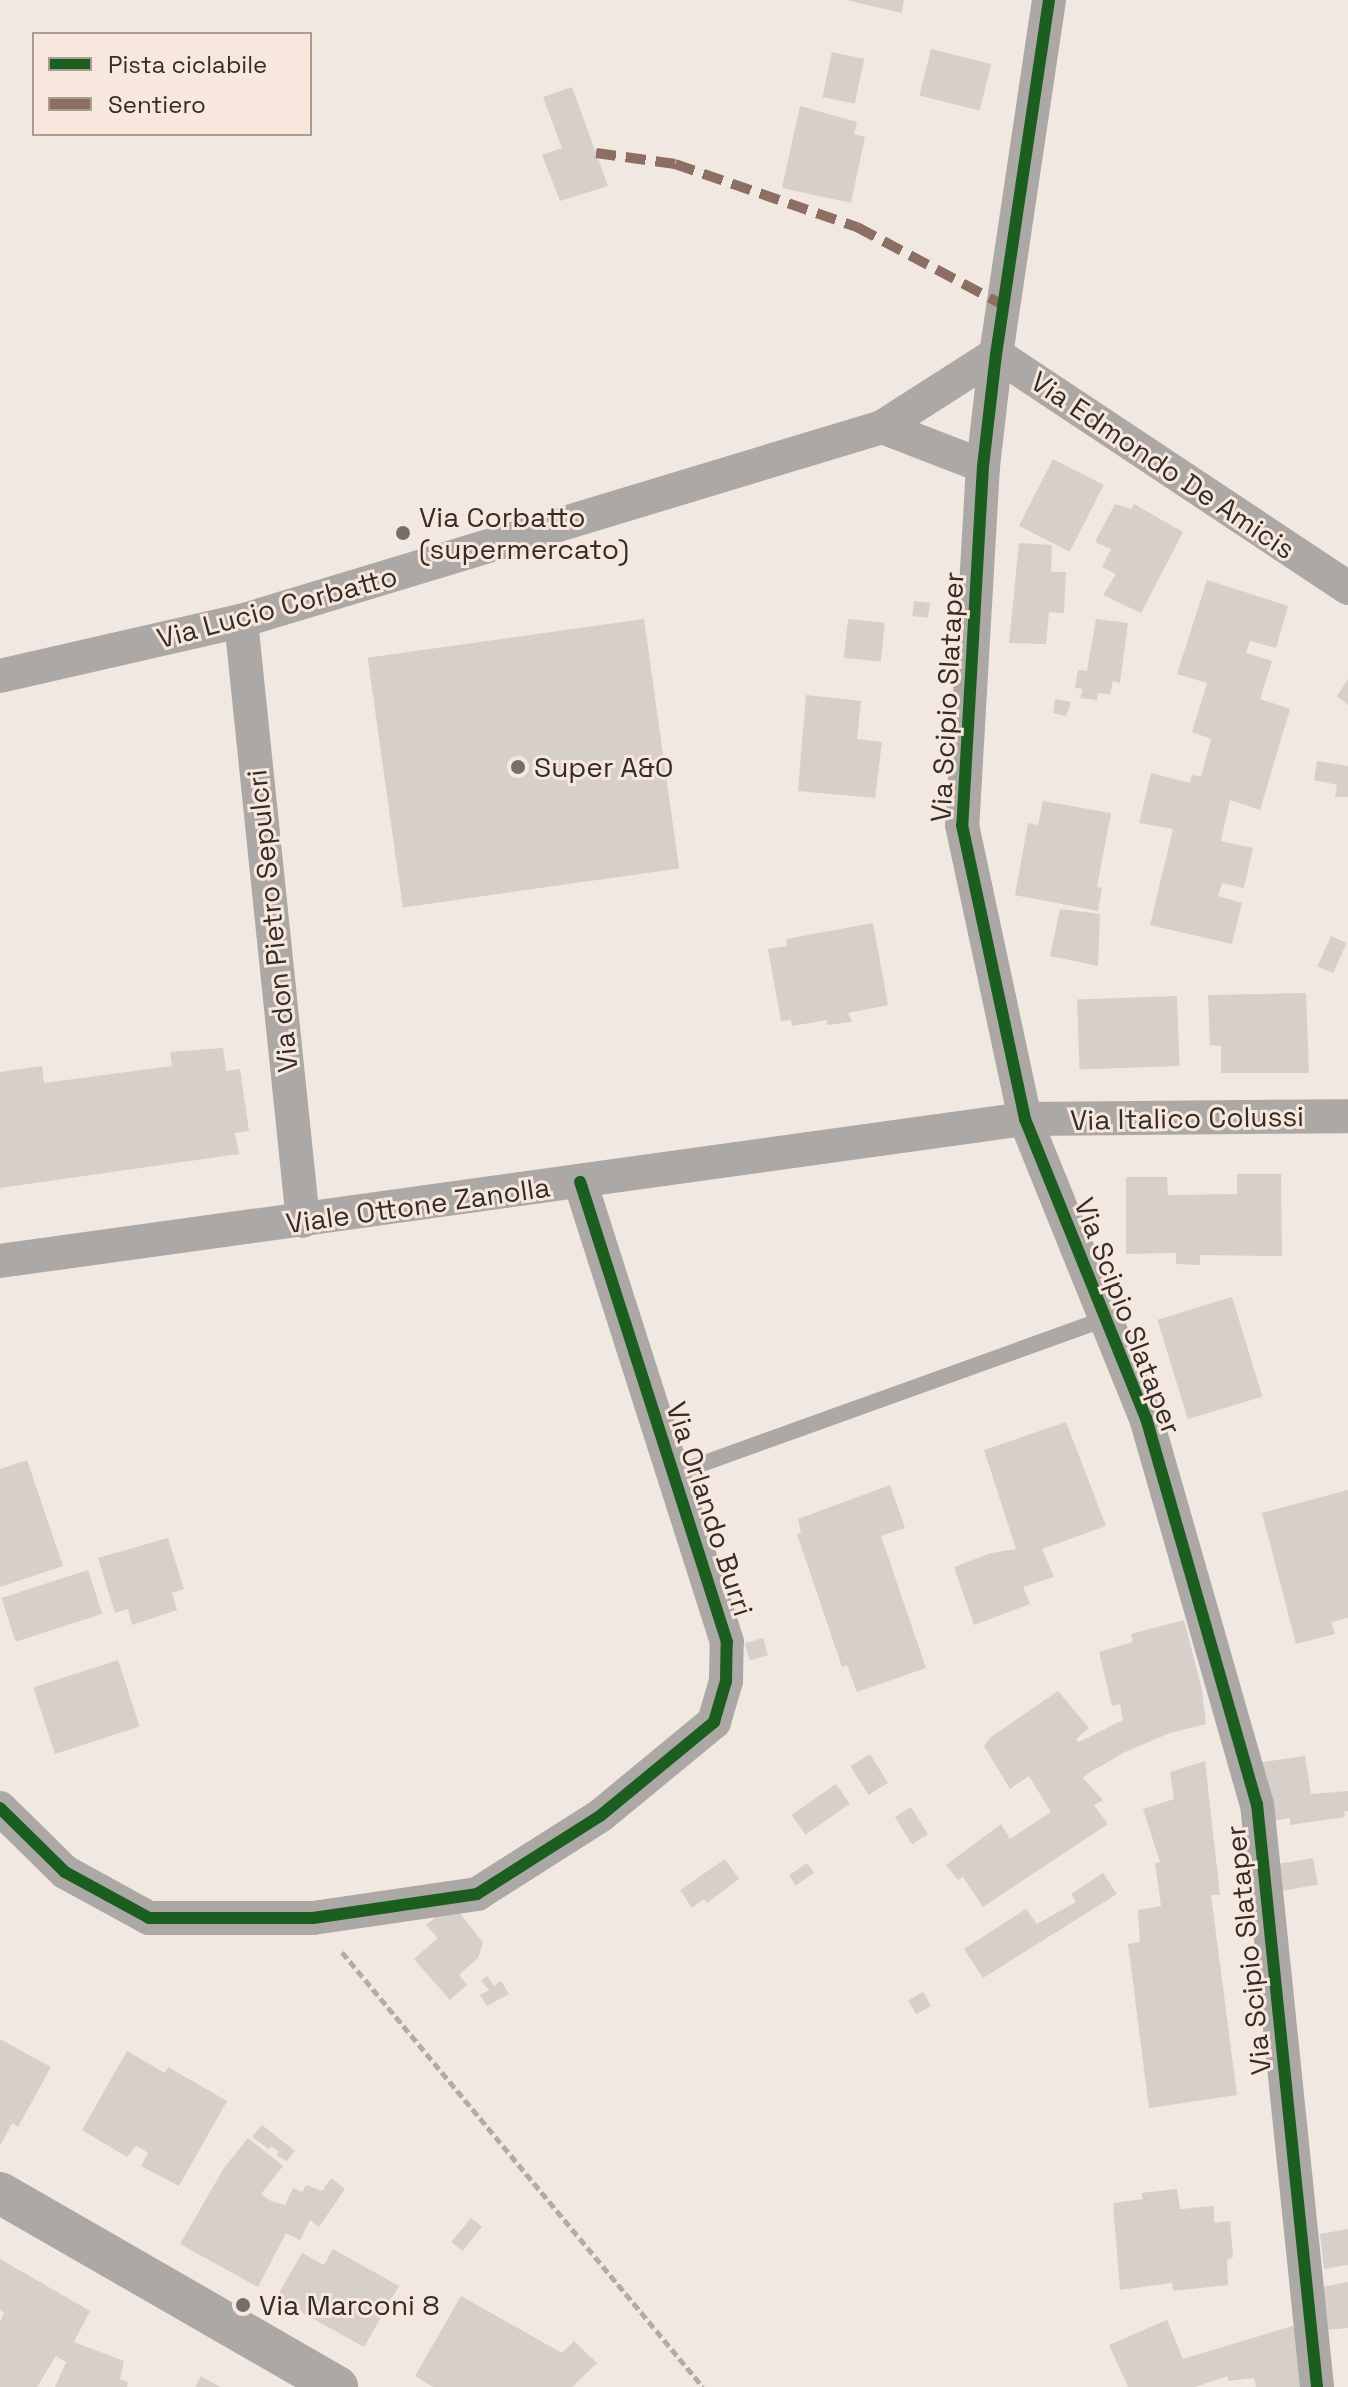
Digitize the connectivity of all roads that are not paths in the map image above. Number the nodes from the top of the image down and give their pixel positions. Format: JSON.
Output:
{"nodes":[{"id":1,"x":1049,"y":0,"type":"edge"},
{"id":2,"x":996,"y":354,"type":"junction"},
{"id":3,"x":882,"y":427,"type":"junction"},
{"id":4,"x":983,"y":466,"type":"junction"},
{"id":5,"x":1348,"y":588,"type":"edge"},
{"id":6,"x":241,"y":621,"type":"junction"},
{"id":7,"x":0,"y":676,"type":"edge"},
{"id":8,"x":1348,"y":1116,"type":"edge"},
{"id":9,"x":1025,"y":1119,"type":"junction"},
{"id":10,"x":580,"y":1182,"type":"junction"},
{"id":11,"x":303,"y":1221,"type":"junction"},
{"id":12,"x":0,"y":1261,"type":"edge"},
{"id":13,"x":1105,"y":1319,"type":"junction"},
{"id":14,"x":674,"y":1474,"type":"junction"},
{"id":15,"x":0,"y":1808,"type":"edge"},
{"id":16,"x":0,"y":2193,"type":"edge"},
{"id":17,"x":337,"y":2387,"type":"edge"},
{"id":18,"x":1317,"y":2387,"type":"edge"}],
"edges":[{"from":1,"to":2,"type":"street"},
{"from":2,"to":3,"type":"street","name":"Via Lucio Corbatto"},
{"from":2,"to":4,"type":"street","name":"Via Scipio Slataper"},
{"from":2,"to":5,"type":"street","name":"Via Edmondo De Amicis"},
{"from":3,"to":4,"type":"street"},
{"from":3,"to":6,"type":"street","name":"Via Lucio Corbatto"},
{"from":4,"to":9,"type":"street","name":"Via Scipio Slataper"},
{"from":6,"to":7,"type":"street","name":"Via Lucio Corbatto"},
{"from":6,"to":11,"type":"street","name":"Via don Pietro Sepulcri"},
{"from":8,"to":9,"type":"street","name":"Via Italico Colussi"},
{"from":9,"to":10,"type":"street","name":"Viale Ottone Zanolla"},
{"from":9,"to":13,"type":"street","name":"Via Scipio Slataper"},
{"from":10,"to":11,"type":"street","name":"Viale Ottone Zanolla"},
{"from":10,"to":14,"type":"street","name":"Via Orlando Burri"},
{"from":11,"to":12,"type":"street","name":"Viale Ottone Zanolla"},
{"from":13,"to":14,"type":"lane"},
{"from":13,"to":18,"type":"street","name":"Via Scipio Slataper"},
{"from":14,"to":15,"type":"street","name":"Via Orlando Burri"},
{"from":16,"to":17,"type":"street"}]}
